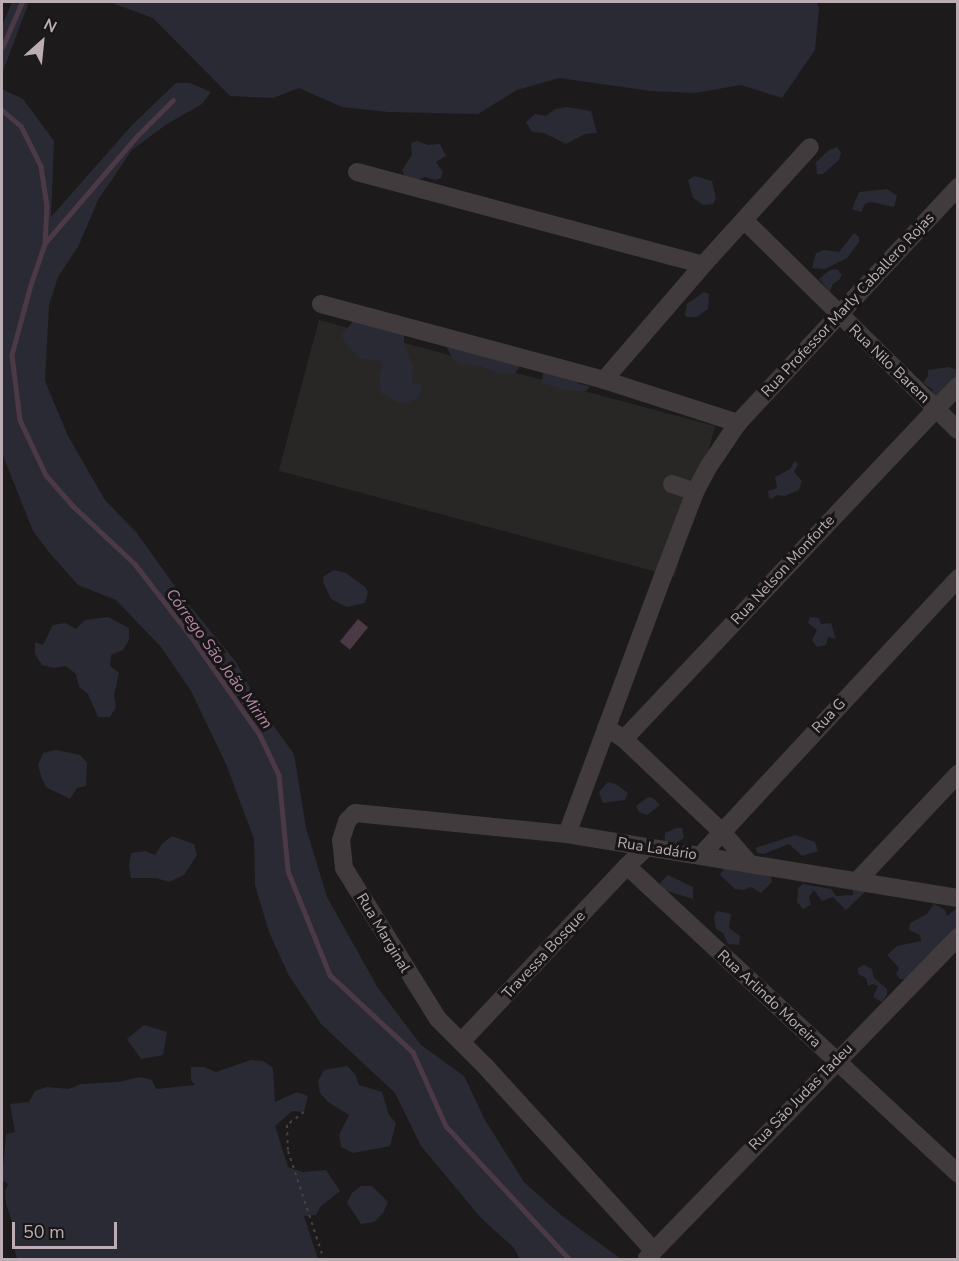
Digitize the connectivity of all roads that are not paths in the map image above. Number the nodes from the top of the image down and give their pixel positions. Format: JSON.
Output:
{"nodes":[{"id":1,"x":810,"y":147,"type":"dead end"},
{"id":2,"x":357,"y":172,"type":"dead end"},
{"id":3,"x":957,"y":187,"type":"edge"},
{"id":4,"x":745,"y":221,"type":"junction"},
{"id":5,"x":703,"y":265,"type":"junction"},
{"id":6,"x":321,"y":304,"type":"dead end"},
{"id":7,"x":837,"y":314,"type":"junction"},
{"id":8,"x":604,"y":380,"type":"junction"},
{"id":9,"x":957,"y":386,"type":"edge"},
{"id":10,"x":935,"y":410,"type":"junction"},
{"id":11,"x":738,"y":423,"type":"junction"},
{"id":12,"x":957,"y":430,"type":"edge"},
{"id":13,"x":672,"y":484,"type":"dead end"},
{"id":14,"x":695,"y":492,"type":"junction"},
{"id":15,"x":957,"y":578,"type":"edge"},
{"id":16,"x":606,"y":728,"type":"junction"},
{"id":17,"x":624,"y":739,"type":"junction"},
{"id":18,"x":957,"y":774,"type":"edge"},
{"id":19,"x":355,"y":813,"type":"joint"},
{"id":20,"x":722,"y":832,"type":"junction"},
{"id":21,"x":567,"y":834,"type":"junction"},
{"id":22,"x":646,"y":848,"type":"junction"},
{"id":23,"x":701,"y":855,"type":"junction"},
{"id":24,"x":749,"y":863,"type":"junction"},
{"id":25,"x":627,"y":866,"type":"junction"},
{"id":26,"x":858,"y":880,"type":"junction"},
{"id":27,"x":957,"y":898,"type":"edge"},
{"id":28,"x":957,"y":937,"type":"edge"},
{"id":29,"x":461,"y":1042,"type":"junction"},
{"id":30,"x":835,"y":1061,"type":"junction"},
{"id":31,"x":957,"y":1174,"type":"edge"},
{"id":32,"x":650,"y":1255,"type":"edge"}],
"edges":[{"from":1,"to":4,"type":"street"},
{"from":2,"to":5,"type":"street"},
{"from":3,"to":7,"type":"street","name":"Rua Professor Marly Caballero Rojas"},
{"from":4,"to":5,"type":"street"},
{"from":4,"to":7,"type":"street","name":"Rua Nilo Barem"},
{"from":5,"to":8,"type":"street"},
{"from":6,"to":8,"type":"street"},
{"from":7,"to":10,"type":"street","name":"Rua Nilo Barem"},
{"from":7,"to":11,"type":"street","name":"Rua Professor Marly Caballero Rojas"},
{"from":8,"to":11,"type":"street"},
{"from":9,"to":10,"type":"street","name":"Rua Nelson Monforte"},
{"from":10,"to":12,"type":"street","name":"Rua Nilo Barem"},
{"from":10,"to":17,"type":"street","name":"Rua Nelson Monforte"},
{"from":11,"to":14,"type":"street","name":"Rua Professor Marly Caballero Rojas"},
{"from":13,"to":14,"type":"street"},
{"from":14,"to":16,"type":"street","name":"Rua Professor Marly Caballero Rojas"},
{"from":15,"to":20,"type":"street","name":"Rua G"},
{"from":16,"to":17,"type":"street"},
{"from":16,"to":21,"type":"street","name":"Rua Professor Marly Caballero Rojas"},
{"from":17,"to":20,"type":"street"},
{"from":18,"to":26,"type":"street"},
{"from":19,"to":21,"type":"street","name":"Rua Ladário"},
{"from":19,"to":29,"type":"street","name":"Rua Marginal"},
{"from":20,"to":23,"type":"street","name":"Rua G"},
{"from":20,"to":24,"type":"street"},
{"from":21,"to":22,"type":"street","name":"Rua Ladário"},
{"from":22,"to":23,"type":"street","name":"Rua Ladário"},
{"from":22,"to":25,"type":"street"},
{"from":23,"to":24,"type":"street","name":"Rua Ladário"},
{"from":24,"to":26,"type":"street","name":"Rua Ladário"},
{"from":25,"to":29,"type":"street","name":"Travessa Bosque"},
{"from":25,"to":30,"type":"street","name":"Rua Arlindo Moreira"},
{"from":26,"to":27,"type":"street","name":"Rua Ladário"},
{"from":28,"to":30,"type":"street","name":"Rua São Judas Tadeu"},
{"from":29,"to":32,"type":"street","name":"Rua Marginal"},
{"from":30,"to":31,"type":"street","name":"Rua Arlindo Moreira"},
{"from":30,"to":32,"type":"street","name":"Rua São Judas Tadeu"}]}
